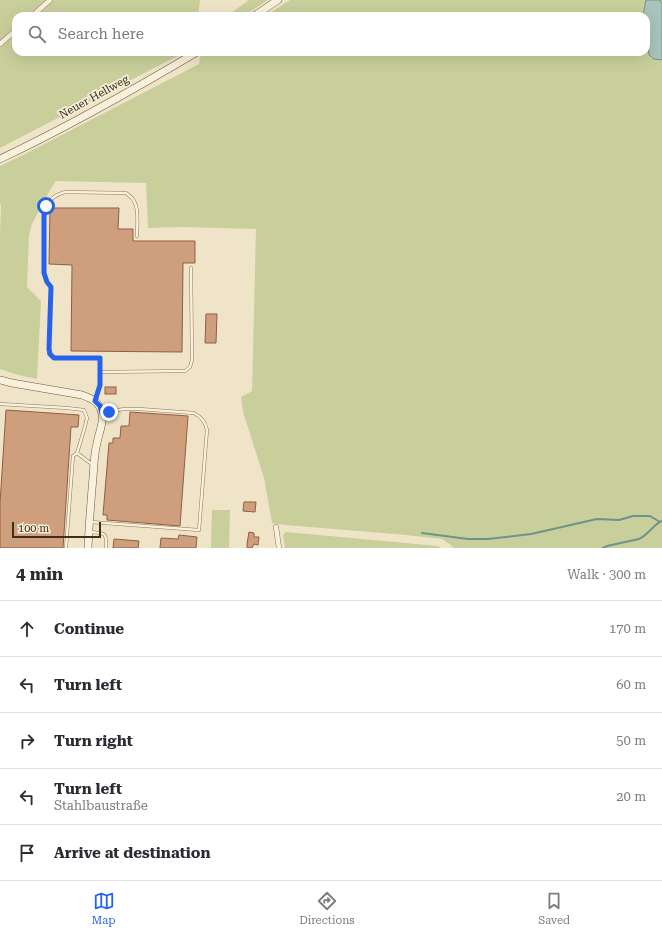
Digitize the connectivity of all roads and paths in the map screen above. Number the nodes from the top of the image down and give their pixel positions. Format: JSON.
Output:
{"nodes":[{"id":1,"x":50,"y":0,"type":"edge"},
{"id":2,"x":278,"y":0,"type":"edge"},
{"id":3,"x":36,"y":12,"type":"edge"},
{"id":4,"x":260,"y":12,"type":"edge"},
{"id":5,"x":12,"y":34,"type":"edge"},
{"id":6,"x":0,"y":44,"type":"edge"},
{"id":7,"x":190,"y":56,"type":"edge"},
{"id":8,"x":0,"y":159,"type":"edge"},
{"id":9,"x":136,"y":236,"type":"dead end"},
{"id":10,"x":191,"y":268,"type":"dead end"},
{"id":11,"x":100,"y":372,"type":"junction"},
{"id":12,"x":0,"y":380,"type":"edge"},
{"id":13,"x":95,"y":401,"type":"junction"},
{"id":14,"x":0,"y":404,"type":"edge"},
{"id":15,"x":102,"y":413,"type":"junction"},
{"id":16,"x":77,"y":453,"type":"junction"},
{"id":17,"x":94,"y":465,"type":"junction"},
{"id":18,"x":89,"y":522,"type":"junction"},
{"id":19,"x":276,"y":527,"type":"dead end"},
{"id":20,"x":89,"y":532,"type":"junction"},
{"id":21,"x":66,"y":548,"type":"edge"},
{"id":22,"x":88,"y":548,"type":"edge"},
{"id":23,"x":106,"y":548,"type":"edge"},
{"id":24,"x":279,"y":548,"type":"edge"}],
"edges":[{"from":1,"to":3,"type":"street"},
{"from":2,"to":4,"type":"main road"},
{"from":5,"to":6,"type":"street"},
{"from":7,"to":8,"type":"main road","name":"Neuer Hellweg"},
{"from":9,"to":11,"type":"lane"},
{"from":10,"to":11,"type":"lane"},
{"from":11,"to":13,"type":"lane"},
{"from":12,"to":13,"type":"main road"},
{"from":13,"to":15,"type":"main road"},
{"from":14,"to":16,"type":"lane"},
{"from":15,"to":17,"type":"main road"},
{"from":15,"to":18,"type":"lane"},
{"from":16,"to":17,"type":"lane"},
{"from":16,"to":21,"type":"lane"},
{"from":17,"to":18,"type":"main road"},
{"from":18,"to":20,"type":"main road"},
{"from":19,"to":24,"type":"street"},
{"from":20,"to":22,"type":"main road"},
{"from":20,"to":23,"type":"lane"}]}
